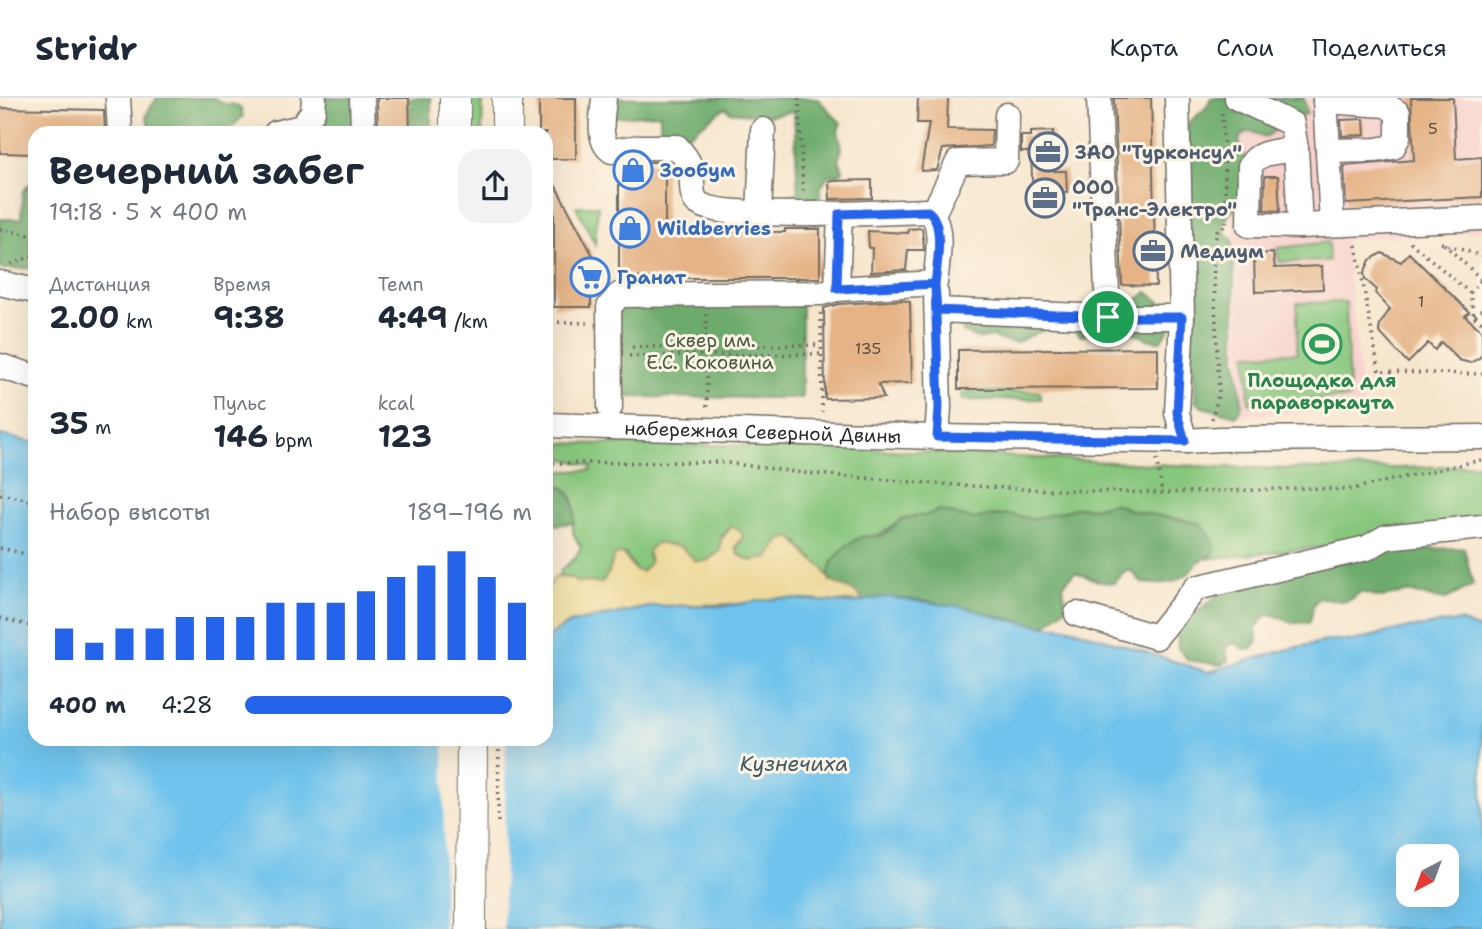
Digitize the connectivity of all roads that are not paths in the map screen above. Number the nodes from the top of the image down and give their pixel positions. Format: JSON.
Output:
{"nodes":[{"id":1,"x":118,"y":98,"type":"edge"},
{"id":2,"x":314,"y":98,"type":"edge"},
{"id":3,"x":362,"y":98,"type":"edge"},
{"id":4,"x":455,"y":98,"type":"edge"},
{"id":5,"x":507,"y":98,"type":"edge"},
{"id":6,"x":604,"y":98,"type":"edge"},
{"id":7,"x":1099,"y":98,"type":"edge"},
{"id":8,"x":1177,"y":98,"type":"edge"},
{"id":9,"x":1229,"y":104,"type":"edge"},
{"id":10,"x":1325,"y":106,"type":"edge"},
{"id":11,"x":1007,"y":116,"type":"dead end"},
{"id":12,"x":1292,"y":124,"type":"junction"},
{"id":13,"x":120,"y":126,"type":"edge"},
{"id":14,"x":303,"y":126,"type":"edge"},
{"id":15,"x":363,"y":126,"type":"edge"},
{"id":16,"x":455,"y":126,"type":"edge"},
{"id":17,"x":507,"y":126,"type":"edge"},
{"id":18,"x":763,"y":130,"type":"dead end"},
{"id":19,"x":1296,"y":149,"type":"junction"},
{"id":20,"x":1328,"y":151,"type":"junction"},
{"id":21,"x":759,"y":213,"type":"junction"},
{"id":22,"x":839,"y":214,"type":"junction"},
{"id":23,"x":933,"y":214,"type":"junction"},
{"id":24,"x":1482,"y":218,"type":"edge"},
{"id":25,"x":1332,"y":224,"type":"junction"},
{"id":26,"x":1300,"y":226,"type":"junction"},
{"id":27,"x":2,"y":275,"type":"edge"},
{"id":28,"x":935,"y":284,"type":"junction"},
{"id":29,"x":28,"y":288,"type":"edge"},
{"id":30,"x":829,"y":291,"type":"junction"},
{"id":31,"x":937,"y":310,"type":"junction"},
{"id":32,"x":1108,"y":317,"type":"junction"},
{"id":33,"x":1182,"y":317,"type":"junction"},
{"id":34,"x":0,"y":366,"type":"edge"},
{"id":35,"x":28,"y":375,"type":"edge"},
{"id":36,"x":610,"y":407,"type":"dead end"},
{"id":37,"x":553,"y":425,"type":"edge"},
{"id":38,"x":937,"y":437,"type":"junction"},
{"id":39,"x":1482,"y":437,"type":"edge"},
{"id":40,"x":1185,"y":441,"type":"junction"},
{"id":41,"x":1482,"y":527,"type":"edge"},
{"id":42,"x":1077,"y":614,"type":"dead end"},
{"id":43,"x":472,"y":746,"type":"edge"},
{"id":44,"x":471,"y":929,"type":"edge"}],
"edges":[{"from":1,"to":13,"type":"street"},
{"from":2,"to":14,"type":"street"},
{"from":3,"to":15,"type":"street"},
{"from":4,"to":16,"type":"main road"},
{"from":5,"to":17,"type":"main road"},
{"from":6,"to":21,"type":"street"},
{"from":7,"to":32,"type":"street"},
{"from":8,"to":33,"type":"street"},
{"from":9,"to":12,"type":"street"},
{"from":10,"to":12,"type":"street"},
{"from":10,"to":20,"type":"street"},
{"from":10,"to":20,"type":"street"},
{"from":11,"to":23,"type":"street"},
{"from":12,"to":19,"type":"street"},
{"from":18,"to":21,"type":"street"},
{"from":19,"to":26,"type":"street"},
{"from":19,"to":26,"type":"street"},
{"from":20,"to":25,"type":"street"},
{"from":21,"to":22,"type":"street"},
{"from":22,"to":23,"type":"street"},
{"from":22,"to":30,"type":"street"},
{"from":23,"to":28,"type":"street"},
{"from":24,"to":25,"type":"street"},
{"from":25,"to":26,"type":"street"},
{"from":27,"to":29,"type":"street"},
{"from":28,"to":30,"type":"street"},
{"from":28,"to":31,"type":"street"},
{"from":30,"to":36,"type":"street"},
{"from":31,"to":32,"type":"street"},
{"from":31,"to":38,"type":"street"},
{"from":32,"to":33,"type":"street"},
{"from":33,"to":40,"type":"street"},
{"from":34,"to":35,"type":"street"},
{"from":37,"to":38,"type":"street","name":"набережная Северной Двины"},
{"from":38,"to":40,"type":"street","name":"набережная Северной Двины"},
{"from":39,"to":40,"type":"street","name":"набережная Северной Двины"},
{"from":41,"to":42,"type":"street"},
{"from":43,"to":44,"type":"main road"}]}
